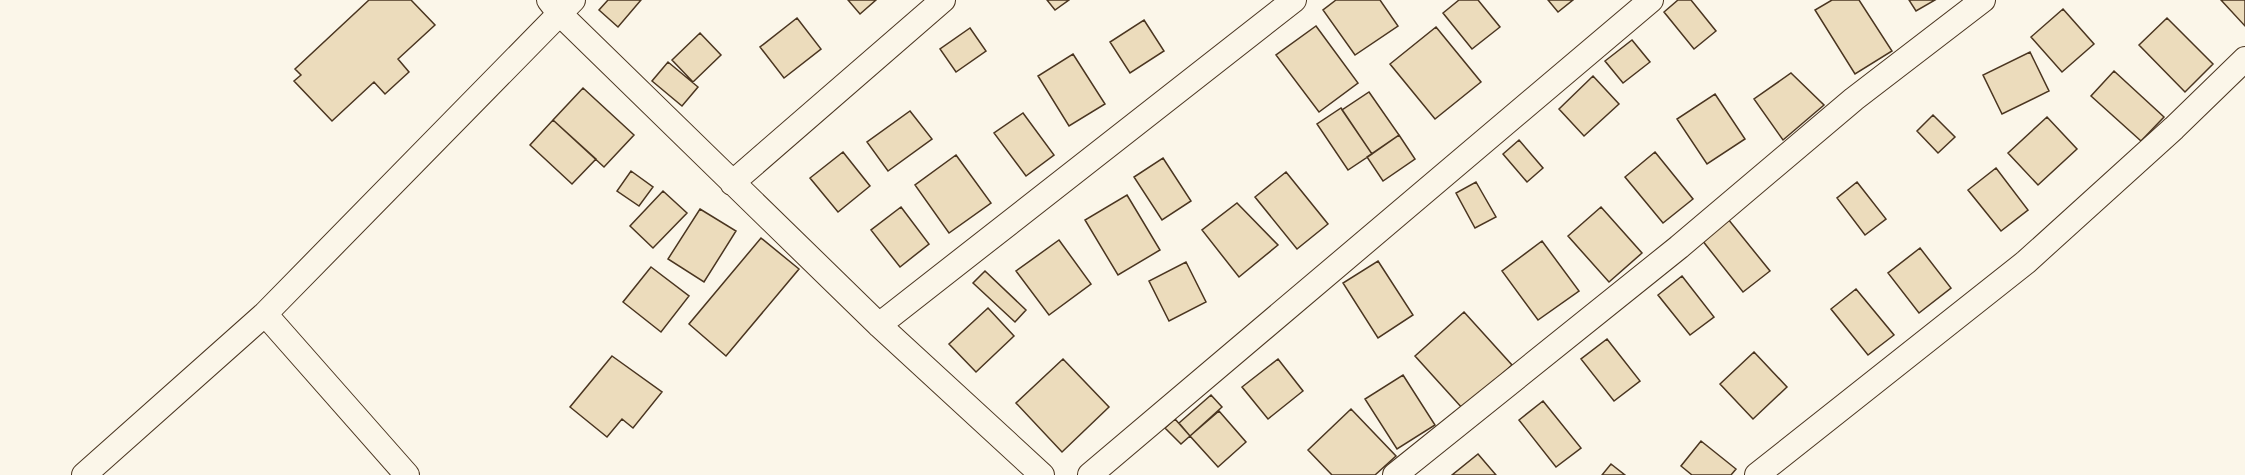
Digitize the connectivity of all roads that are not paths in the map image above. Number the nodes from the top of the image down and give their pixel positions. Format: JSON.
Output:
{"nodes":[{"id":1,"x":943,"y":0,"type":"edge"},
{"id":2,"x":1294,"y":0,"type":"edge"},
{"id":3,"x":1651,"y":0,"type":"edge"},
{"id":4,"x":1983,"y":0,"type":"edge"},
{"id":5,"x":560,"y":4,"type":"edge"},
{"id":6,"x":2245,"y":59,"type":"edge"},
{"id":7,"x":732,"y":183,"type":"junction"},
{"id":8,"x":265,"y":314,"type":"junction"},
{"id":9,"x":879,"y":325,"type":"junction"},
{"id":10,"x":84,"y":475,"type":"edge"},
{"id":11,"x":407,"y":475,"type":"edge"},
{"id":12,"x":1042,"y":475,"type":"edge"},
{"id":13,"x":1090,"y":475,"type":"edge"},
{"id":14,"x":1395,"y":475,"type":"edge"},
{"id":15,"x":1757,"y":475,"type":"edge"}],
"edges":[{"from":1,"to":7,"type":"street"},
{"from":2,"to":9,"type":"street"},
{"from":3,"to":13,"type":"street"},
{"from":4,"to":14,"type":"street"},
{"from":5,"to":7,"type":"street"},
{"from":5,"to":8,"type":"street"},
{"from":6,"to":15,"type":"street"},
{"from":7,"to":9,"type":"street"},
{"from":8,"to":10,"type":"street"},
{"from":8,"to":11,"type":"street"},
{"from":9,"to":12,"type":"street"}]}
